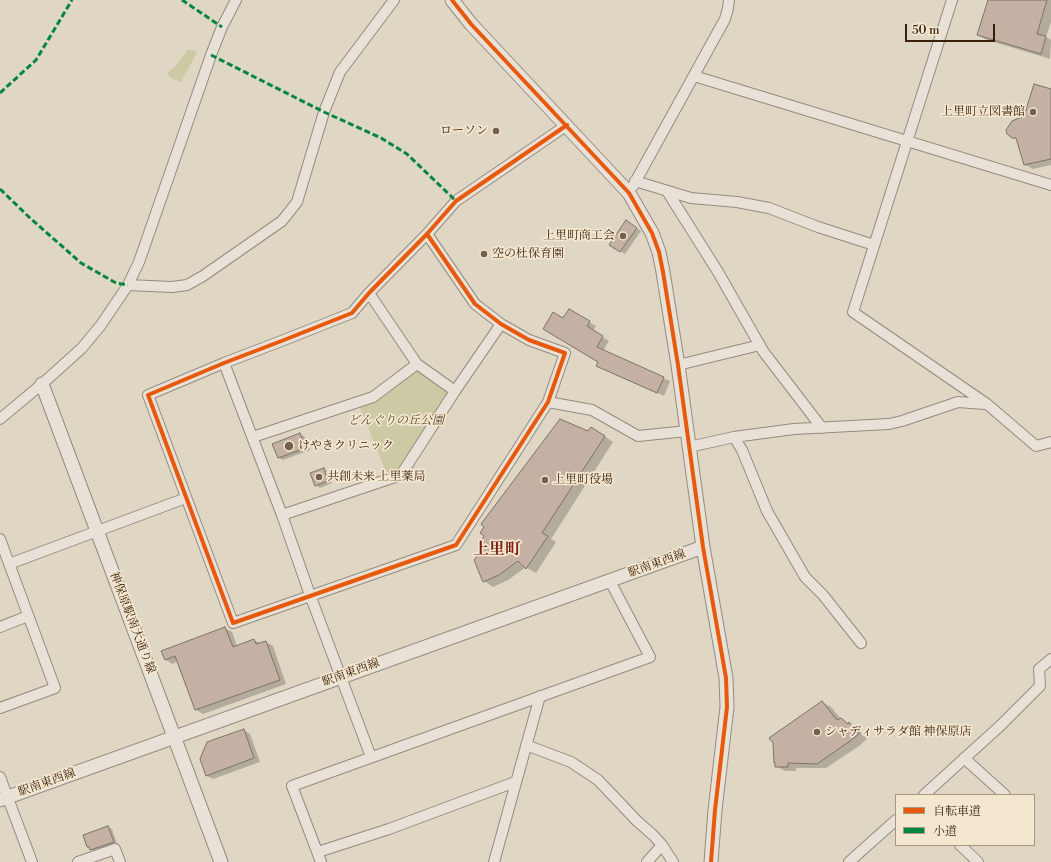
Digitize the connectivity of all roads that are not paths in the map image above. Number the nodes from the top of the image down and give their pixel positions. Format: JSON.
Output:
{"nodes":[{"id":1,"x":236,"y":0,"type":"edge"},
{"id":2,"x":394,"y":0,"type":"edge"},
{"id":3,"x":452,"y":0,"type":"edge"},
{"id":4,"x":729,"y":0,"type":"edge"},
{"id":5,"x":952,"y":0,"type":"edge"},
{"id":6,"x":694,"y":76,"type":"junction"},
{"id":7,"x":567,"y":125,"type":"junction"},
{"id":8,"x":907,"y":142,"type":"junction"},
{"id":9,"x":635,"y":181,"type":"junction"},
{"id":10,"x":1051,"y":185,"type":"edge"},
{"id":11,"x":667,"y":191,"type":"junction"},
{"id":12,"x":629,"y":193,"type":"junction"},
{"id":13,"x":427,"y":234,"type":"junction"},
{"id":14,"x":874,"y":245,"type":"junction"},
{"id":15,"x":128,"y":285,"type":"junction"},
{"id":16,"x":369,"y":293,"type":"junction"},
{"id":17,"x":501,"y":324,"type":"junction"},
{"id":18,"x":760,"y":345,"type":"junction"},
{"id":19,"x":224,"y":363,"type":"junction"},
{"id":20,"x":417,"y":364,"type":"junction"},
{"id":21,"x":678,"y":365,"type":"junction"},
{"id":22,"x":42,"y":384,"type":"junction"},
{"id":23,"x":455,"y":391,"type":"junction"},
{"id":24,"x":548,"y":402,"type":"junction"},
{"id":25,"x":987,"y":404,"type":"junction"},
{"id":26,"x":0,"y":419,"type":"edge"},
{"id":27,"x":822,"y":428,"type":"junction"},
{"id":28,"x":687,"y":431,"type":"junction"},
{"id":29,"x":253,"y":437,"type":"junction"},
{"id":30,"x":734,"y":437,"type":"junction"},
{"id":31,"x":1051,"y":442,"type":"edge"},
{"id":32,"x":689,"y":447,"type":"junction"},
{"id":33,"x":186,"y":498,"type":"junction"},
{"id":34,"x":282,"y":514,"type":"junction"},
{"id":35,"x":97,"y":531,"type":"junction"},
{"id":36,"x":0,"y":540,"type":"edge"},
{"id":37,"x":703,"y":547,"type":"junction"},
{"id":38,"x":9,"y":564,"type":"junction"},
{"id":39,"x":610,"y":581,"type":"junction"},
{"id":40,"x":310,"y":595,"type":"junction"},
{"id":41,"x":28,"y":616,"type":"junction"},
{"id":42,"x":0,"y":627,"type":"edge"},
{"id":43,"x":861,"y":643,"type":"dead end"},
{"id":44,"x":1051,"y":659,"type":"edge"},
{"id":45,"x":341,"y":677,"type":"junction"},
{"id":46,"x":540,"y":696,"type":"junction"},
{"id":47,"x":0,"y":708,"type":"edge"},
{"id":48,"x":174,"y":737,"type":"junction"},
{"id":49,"x":526,"y":745,"type":"junction"},
{"id":50,"x":371,"y":757,"type":"junction"},
{"id":51,"x":964,"y":758,"type":"junction"},
{"id":52,"x":0,"y":777,"type":"edge"},
{"id":53,"x":516,"y":782,"type":"junction"},
{"id":54,"x":925,"y":794,"type":"edge"},
{"id":55,"x":1004,"y":794,"type":"edge"},
{"id":56,"x":4,"y":798,"type":"edge"},
{"id":57,"x":895,"y":821,"type":"edge"},
{"id":58,"x":662,"y":846,"type":"junction"},
{"id":59,"x":961,"y":846,"type":"edge"},
{"id":60,"x":320,"y":857,"type":"edge"},
{"id":61,"x":32,"y":862,"type":"edge"},
{"id":62,"x":78,"y":862,"type":"edge"},
{"id":63,"x":120,"y":862,"type":"edge"},
{"id":64,"x":221,"y":862,"type":"edge"},
{"id":65,"x":494,"y":862,"type":"edge"},
{"id":66,"x":647,"y":862,"type":"edge"},
{"id":67,"x":673,"y":862,"type":"edge"},
{"id":68,"x":711,"y":862,"type":"edge"},
{"id":69,"x":850,"y":862,"type":"edge"},
{"id":70,"x":978,"y":862,"type":"edge"}],
"edges":[{"from":1,"to":15,"type":"street"},
{"from":2,"to":15,"type":"street"},
{"from":3,"to":7,"type":"street"},
{"from":4,"to":6,"type":"street"},
{"from":5,"to":8,"type":"street"},
{"from":6,"to":8,"type":"street"},
{"from":6,"to":9,"type":"street"},
{"from":7,"to":12,"type":"street"},
{"from":7,"to":13,"type":"street"},
{"from":8,"to":10,"type":"street"},
{"from":8,"to":14,"type":"street"},
{"from":9,"to":11,"type":"street"},
{"from":9,"to":12,"type":"street"},
{"from":11,"to":14,"type":"street"},
{"from":11,"to":18,"type":"street"},
{"from":12,"to":21,"type":"street"},
{"from":13,"to":16,"type":"street"},
{"from":13,"to":17,"type":"street"},
{"from":14,"to":25,"type":"street"},
{"from":15,"to":22,"type":"street"},
{"from":16,"to":19,"type":"street"},
{"from":16,"to":20,"type":"street"},
{"from":17,"to":23,"type":"street"},
{"from":17,"to":24,"type":"street"},
{"from":18,"to":21,"type":"street"},
{"from":18,"to":27,"type":"street"},
{"from":19,"to":29,"type":"street"},
{"from":19,"to":33,"type":"street"},
{"from":20,"to":23,"type":"street"},
{"from":20,"to":29,"type":"street"},
{"from":21,"to":28,"type":"street"},
{"from":22,"to":26,"type":"street"},
{"from":22,"to":35,"type":"street","name":"神保原駅南大通り線"},
{"from":23,"to":34,"type":"street"},
{"from":24,"to":28,"type":"street"},
{"from":24,"to":40,"type":"street"},
{"from":25,"to":27,"type":"street"},
{"from":25,"to":31,"type":"street"},
{"from":27,"to":30,"type":"street"},
{"from":28,"to":32,"type":"street"},
{"from":29,"to":34,"type":"street"},
{"from":30,"to":32,"type":"street"},
{"from":30,"to":43,"type":"street"},
{"from":32,"to":37,"type":"street"},
{"from":33,"to":35,"type":"street"},
{"from":33,"to":40,"type":"street"},
{"from":34,"to":40,"type":"street"},
{"from":35,"to":38,"type":"street"},
{"from":35,"to":48,"type":"street","name":"神保原駅南大通り線"},
{"from":36,"to":38,"type":"street"},
{"from":37,"to":39,"type":"street","name":"駅南東西線"},
{"from":37,"to":68,"type":"street"},
{"from":38,"to":41,"type":"street"},
{"from":39,"to":45,"type":"street","name":"駅南東西線"},
{"from":39,"to":46,"type":"street"},
{"from":40,"to":45,"type":"street"},
{"from":41,"to":42,"type":"street"},
{"from":41,"to":47,"type":"street"},
{"from":44,"to":51,"type":"street"},
{"from":45,"to":48,"type":"street","name":"駅南東西線"},
{"from":45,"to":50,"type":"street"},
{"from":46,"to":49,"type":"street"},
{"from":46,"to":50,"type":"street"},
{"from":48,"to":56,"type":"street","name":"駅南東西線"},
{"from":48,"to":64,"type":"street","name":"神保原駅南大通り線"},
{"from":49,"to":53,"type":"street"},
{"from":49,"to":58,"type":"street"},
{"from":50,"to":60,"type":"street"},
{"from":51,"to":54,"type":"street"},
{"from":51,"to":55,"type":"street"},
{"from":52,"to":56,"type":"street"},
{"from":53,"to":60,"type":"street"},
{"from":53,"to":65,"type":"street"},
{"from":56,"to":61,"type":"street"},
{"from":57,"to":69,"type":"street"},
{"from":58,"to":66,"type":"street"},
{"from":58,"to":67,"type":"street"},
{"from":59,"to":70,"type":"street"},
{"from":62,"to":63,"type":"street"}]}
